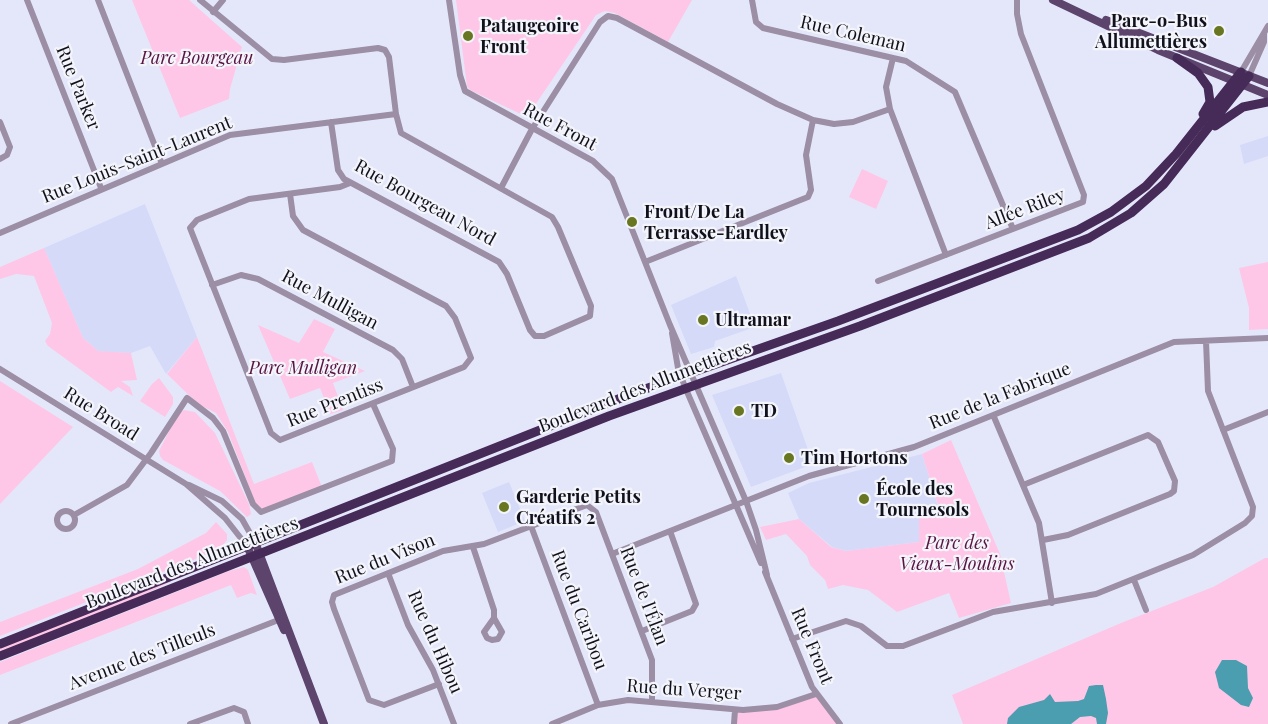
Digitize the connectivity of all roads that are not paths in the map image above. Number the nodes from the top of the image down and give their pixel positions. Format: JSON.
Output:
{"nodes":[{"id":1,"x":27,"y":0,"type":"edge"},
{"id":2,"x":98,"y":0,"type":"edge"},
{"id":3,"x":200,"y":0,"type":"edge"},
{"id":4,"x":223,"y":0,"type":"edge"},
{"id":5,"x":449,"y":0,"type":"edge"},
{"id":6,"x":752,"y":0,"type":"edge"},
{"id":7,"x":1017,"y":0,"type":"edge"},
{"id":8,"x":1053,"y":0,"type":"edge"},
{"id":9,"x":1073,"y":9,"type":"junction"},
{"id":10,"x":213,"y":12,"type":"junction"},
{"id":11,"x":1268,"y":26,"type":"edge"},
{"id":12,"x":893,"y":58,"type":"junction"},
{"id":13,"x":1177,"y":58,"type":"junction"},
{"id":14,"x":1245,"y":74,"type":"junction"},
{"id":15,"x":1238,"y":83,"type":"junction"},
{"id":16,"x":1268,"y":83,"type":"edge"},
{"id":17,"x":1268,"y":95,"type":"edge"},
{"id":18,"x":1268,"y":102,"type":"edge"},
{"id":19,"x":890,"y":109,"type":"junction"},
{"id":20,"x":396,"y":114,"type":"junction"},
{"id":21,"x":813,"y":120,"type":"junction"},
{"id":22,"x":0,"y":122,"type":"edge"},
{"id":23,"x":331,"y":122,"type":"junction"},
{"id":24,"x":532,"y":129,"type":"junction"},
{"id":25,"x":1195,"y":137,"type":"junction"},
{"id":26,"x":0,"y":159,"type":"edge"},
{"id":27,"x":162,"y":164,"type":"junction"},
{"id":28,"x":350,"y":183,"type":"junction"},
{"id":29,"x":102,"y":188,"type":"junction"},
{"id":30,"x":501,"y":188,"type":"junction"},
{"id":31,"x":290,"y":194,"type":"junction"},
{"id":32,"x":1013,"y":230,"type":"junction"},
{"id":33,"x":0,"y":233,"type":"edge"},
{"id":34,"x":946,"y":255,"type":"junction"},
{"id":35,"x":645,"y":262,"type":"junction"},
{"id":36,"x":878,"y":281,"type":"dead end"},
{"id":37,"x":212,"y":285,"type":"junction"},
{"id":38,"x":670,"y":325,"type":"junction"},
{"id":39,"x":1268,"y":338,"type":"edge"},
{"id":40,"x":1206,"y":340,"type":"junction"},
{"id":41,"x":0,"y":369,"type":"edge"},
{"id":42,"x":692,"y":373,"type":"junction"},
{"id":43,"x":681,"y":377,"type":"junction"},
{"id":44,"x":696,"y":383,"type":"junction"},
{"id":45,"x":413,"y":387,"type":"junction"},
{"id":46,"x":685,"y":387,"type":"junction"},
{"id":47,"x":373,"y":404,"type":"junction"},
{"id":48,"x":1268,"y":412,"type":"edge"},
{"id":49,"x":994,"y":417,"type":"junction"},
{"id":50,"x":1223,"y":430,"type":"junction"},
{"id":51,"x":146,"y":460,"type":"junction"},
{"id":52,"x":186,"y":484,"type":"junction"},
{"id":53,"x":1023,"y":485,"type":"junction"},
{"id":54,"x":746,"y":501,"type":"junction"},
{"id":55,"x":736,"y":505,"type":"junction"},
{"id":56,"x":590,"y":506,"type":"joint"},
{"id":57,"x":74,"y":515,"type":"dead end"},
{"id":58,"x":531,"y":526,"type":"junction"},
{"id":59,"x":670,"y":531,"type":"junction"},
{"id":60,"x":1043,"y":540,"type":"junction"},
{"id":61,"x":251,"y":544,"type":"junction"},
{"id":62,"x":473,"y":547,"type":"junction"},
{"id":63,"x":612,"y":554,"type":"junction"},
{"id":64,"x":257,"y":555,"type":"junction"},
{"id":65,"x":388,"y":573,"type":"junction"},
{"id":66,"x":767,"y":575,"type":"junction"},
{"id":67,"x":1134,"y":580,"type":"junction"},
{"id":68,"x":1052,"y":603,"type":"junction"},
{"id":69,"x":1146,"y":610,"type":"dead end"},
{"id":70,"x":494,"y":618,"type":"dead end"},
{"id":71,"x":282,"y":619,"type":"junction"},
{"id":72,"x":642,"y":631,"type":"junction"},
{"id":73,"x":792,"y":639,"type":"junction"},
{"id":74,"x":0,"y":644,"type":"edge"},
{"id":75,"x":0,"y":656,"type":"edge"},
{"id":76,"x":439,"y":684,"type":"junction"},
{"id":77,"x":816,"y":694,"type":"junction"},
{"id":78,"x":652,"y":700,"type":"junction"},
{"id":79,"x":598,"y":705,"type":"junction"},
{"id":80,"x":735,"y":710,"type":"junction"},
{"id":81,"x":11,"y":724,"type":"edge"},
{"id":82,"x":190,"y":724,"type":"edge"},
{"id":83,"x":248,"y":724,"type":"edge"},
{"id":84,"x":324,"y":724,"type":"edge"},
{"id":85,"x":454,"y":724,"type":"edge"},
{"id":86,"x":552,"y":724,"type":"edge"},
{"id":87,"x":734,"y":724,"type":"edge"},
{"id":88,"x":840,"y":724,"type":"edge"}],
"edges":[{"from":1,"to":29,"type":"street","name":"Rue Parker"},
{"from":2,"to":27,"type":"street"},
{"from":3,"to":10,"type":"street"},
{"from":4,"to":10,"type":"street"},
{"from":5,"to":24,"type":"street","name":"Rue Front"},
{"from":6,"to":12,"type":"street","name":"Rue Coleman"},
{"from":7,"to":32,"type":"street","name":"Allée Riley"},
{"from":8,"to":9,"type":"main road"},
{"from":9,"to":13,"type":"main road"},
{"from":9,"to":14,"type":"main road"},
{"from":10,"to":20,"type":"street"},
{"from":11,"to":14,"type":"street"},
{"from":12,"to":19,"type":"street"},
{"from":12,"to":32,"type":"street","name":"Rue Coleman"},
{"from":13,"to":15,"type":"main road"},
{"from":13,"to":25,"type":"highway"},
{"from":14,"to":15,"type":"highway","name":"Boulevard des Allumettières"},
{"from":14,"to":16,"type":"main road"},
{"from":15,"to":17,"type":"main road"},
{"from":15,"to":25,"type":"highway","name":"Boulevard des Allumettières"},
{"from":18,"to":25,"type":"highway"},
{"from":19,"to":21,"type":"street"},
{"from":19,"to":34,"type":"street"},
{"from":20,"to":23,"type":"street","name":"Rue Louis-Saint-Laurent"},
{"from":20,"to":30,"type":"street","name":"Rue Bourgeau Nord"},
{"from":21,"to":24,"type":"street"},
{"from":21,"to":35,"type":"street"},
{"from":22,"to":26,"type":"street"},
{"from":23,"to":27,"type":"street","name":"Rue Louis-Saint-Laurent"},
{"from":23,"to":28,"type":"street","name":"Rue Bourgeau Nord"},
{"from":24,"to":30,"type":"street"},
{"from":24,"to":35,"type":"street","name":"Rue Front"},
{"from":25,"to":42,"type":"highway","name":"Boulevard des Allumettières"},
{"from":25,"to":44,"type":"highway","name":"Boulevard des Allumettières"},
{"from":27,"to":29,"type":"street","name":"Rue Louis-Saint-Laurent"},
{"from":28,"to":30,"type":"street","name":"Rue Bourgeau Nord"},
{"from":28,"to":31,"type":"street","name":"Rue Prentiss"},
{"from":29,"to":33,"type":"street","name":"Rue Louis-Saint-Laurent"},
{"from":31,"to":37,"type":"street","name":"Rue Prentiss"},
{"from":31,"to":45,"type":"street","name":"Rue Prentiss"},
{"from":32,"to":34,"type":"street","name":"Allée Riley"},
{"from":34,"to":36,"type":"street","name":"Allée Riley"},
{"from":35,"to":38,"type":"street","name":"Rue Front"},
{"from":37,"to":45,"type":"street","name":"Rue Mulligan"},
{"from":37,"to":47,"type":"street","name":"Rue Prentiss"},
{"from":38,"to":42,"type":"street","name":"Rue Front"},
{"from":38,"to":43,"type":"street","name":"Rue Front"},
{"from":39,"to":40,"type":"street","name":"Rue de la Fabrique"},
{"from":40,"to":49,"type":"street","name":"Rue de la Fabrique"},
{"from":40,"to":50,"type":"street"},
{"from":41,"to":51,"type":"street","name":"Rue Broad"},
{"from":42,"to":43,"type":"highway","name":"Boulevard des Allumettières"},
{"from":42,"to":44,"type":"street","name":"Rue Front"},
{"from":43,"to":46,"type":"street","name":"Rue Front"},
{"from":43,"to":61,"type":"highway","name":"Boulevard des Allumettières"},
{"from":44,"to":46,"type":"highway","name":"Boulevard des Allumettières"},
{"from":44,"to":54,"type":"street","name":"Rue Front"},
{"from":45,"to":47,"type":"street","name":"Rue Prentiss"},
{"from":46,"to":55,"type":"street","name":"Rue Front"},
{"from":46,"to":64,"type":"highway","name":"Boulevard des Allumettières"},
{"from":47,"to":51,"type":"street"},
{"from":48,"to":50,"type":"street"},
{"from":49,"to":53,"type":"street"},
{"from":49,"to":54,"type":"street","name":"Rue de la Fabrique"},
{"from":50,"to":67,"type":"street"},
{"from":51,"to":52,"type":"street","name":"Rue Broad"},
{"from":51,"to":57,"type":"street"},
{"from":52,"to":61,"type":"street","name":"Rue Broad"},
{"from":52,"to":61,"type":"street","name":"Rue Broad"},
{"from":53,"to":60,"type":"street"},
{"from":53,"to":60,"type":"street"},
{"from":54,"to":55,"type":"street","name":"Rue de la Fabrique"},
{"from":54,"to":66,"type":"street","name":"Rue Front"},
{"from":55,"to":59,"type":"street","name":"Rue de la Fabrique"},
{"from":55,"to":66,"type":"street","name":"Rue Front"},
{"from":56,"to":58,"type":"street","name":"Rue du Vison"},
{"from":56,"to":63,"type":"street","name":"Rue de l'Élan"},
{"from":58,"to":62,"type":"street","name":"Rue du Vison"},
{"from":58,"to":79,"type":"street","name":"Rue du Caribou"},
{"from":59,"to":63,"type":"street","name":"Rue de la Fabrique"},
{"from":59,"to":72,"type":"street"},
{"from":60,"to":68,"type":"street"},
{"from":61,"to":64,"type":"main road"},
{"from":61,"to":74,"type":"highway","name":"Boulevard des Allumettières"},
{"from":62,"to":65,"type":"street","name":"Rue du Vison"},
{"from":62,"to":70,"type":"street"},
{"from":63,"to":72,"type":"street","name":"Rue de l'Élan"},
{"from":64,"to":71,"type":"main road"},
{"from":64,"to":75,"type":"highway","name":"Boulevard des Allumettières"},
{"from":65,"to":76,"type":"street","name":"Rue du Hibou"},
{"from":65,"to":76,"type":"street","name":"Rue du Vison"},
{"from":66,"to":73,"type":"street","name":"Rue Front"},
{"from":67,"to":68,"type":"street"},
{"from":67,"to":69,"type":"street"},
{"from":68,"to":73,"type":"street"},
{"from":71,"to":81,"type":"street","name":"Avenue des Tilleuls"},
{"from":71,"to":84,"type":"main road"},
{"from":72,"to":78,"type":"street","name":"Rue de l'Élan"},
{"from":73,"to":77,"type":"street","name":"Rue Front"},
{"from":76,"to":85,"type":"street","name":"Rue du Hibou"},
{"from":77,"to":80,"type":"street","name":"Rue du Verger"},
{"from":77,"to":88,"type":"street","name":"Rue Front"},
{"from":78,"to":79,"type":"street","name":"Rue du Verger"},
{"from":78,"to":80,"type":"street","name":"Rue du Verger"},
{"from":79,"to":86,"type":"street","name":"Rue du Verger"},
{"from":80,"to":87,"type":"street"},
{"from":82,"to":83,"type":"street"}]}
